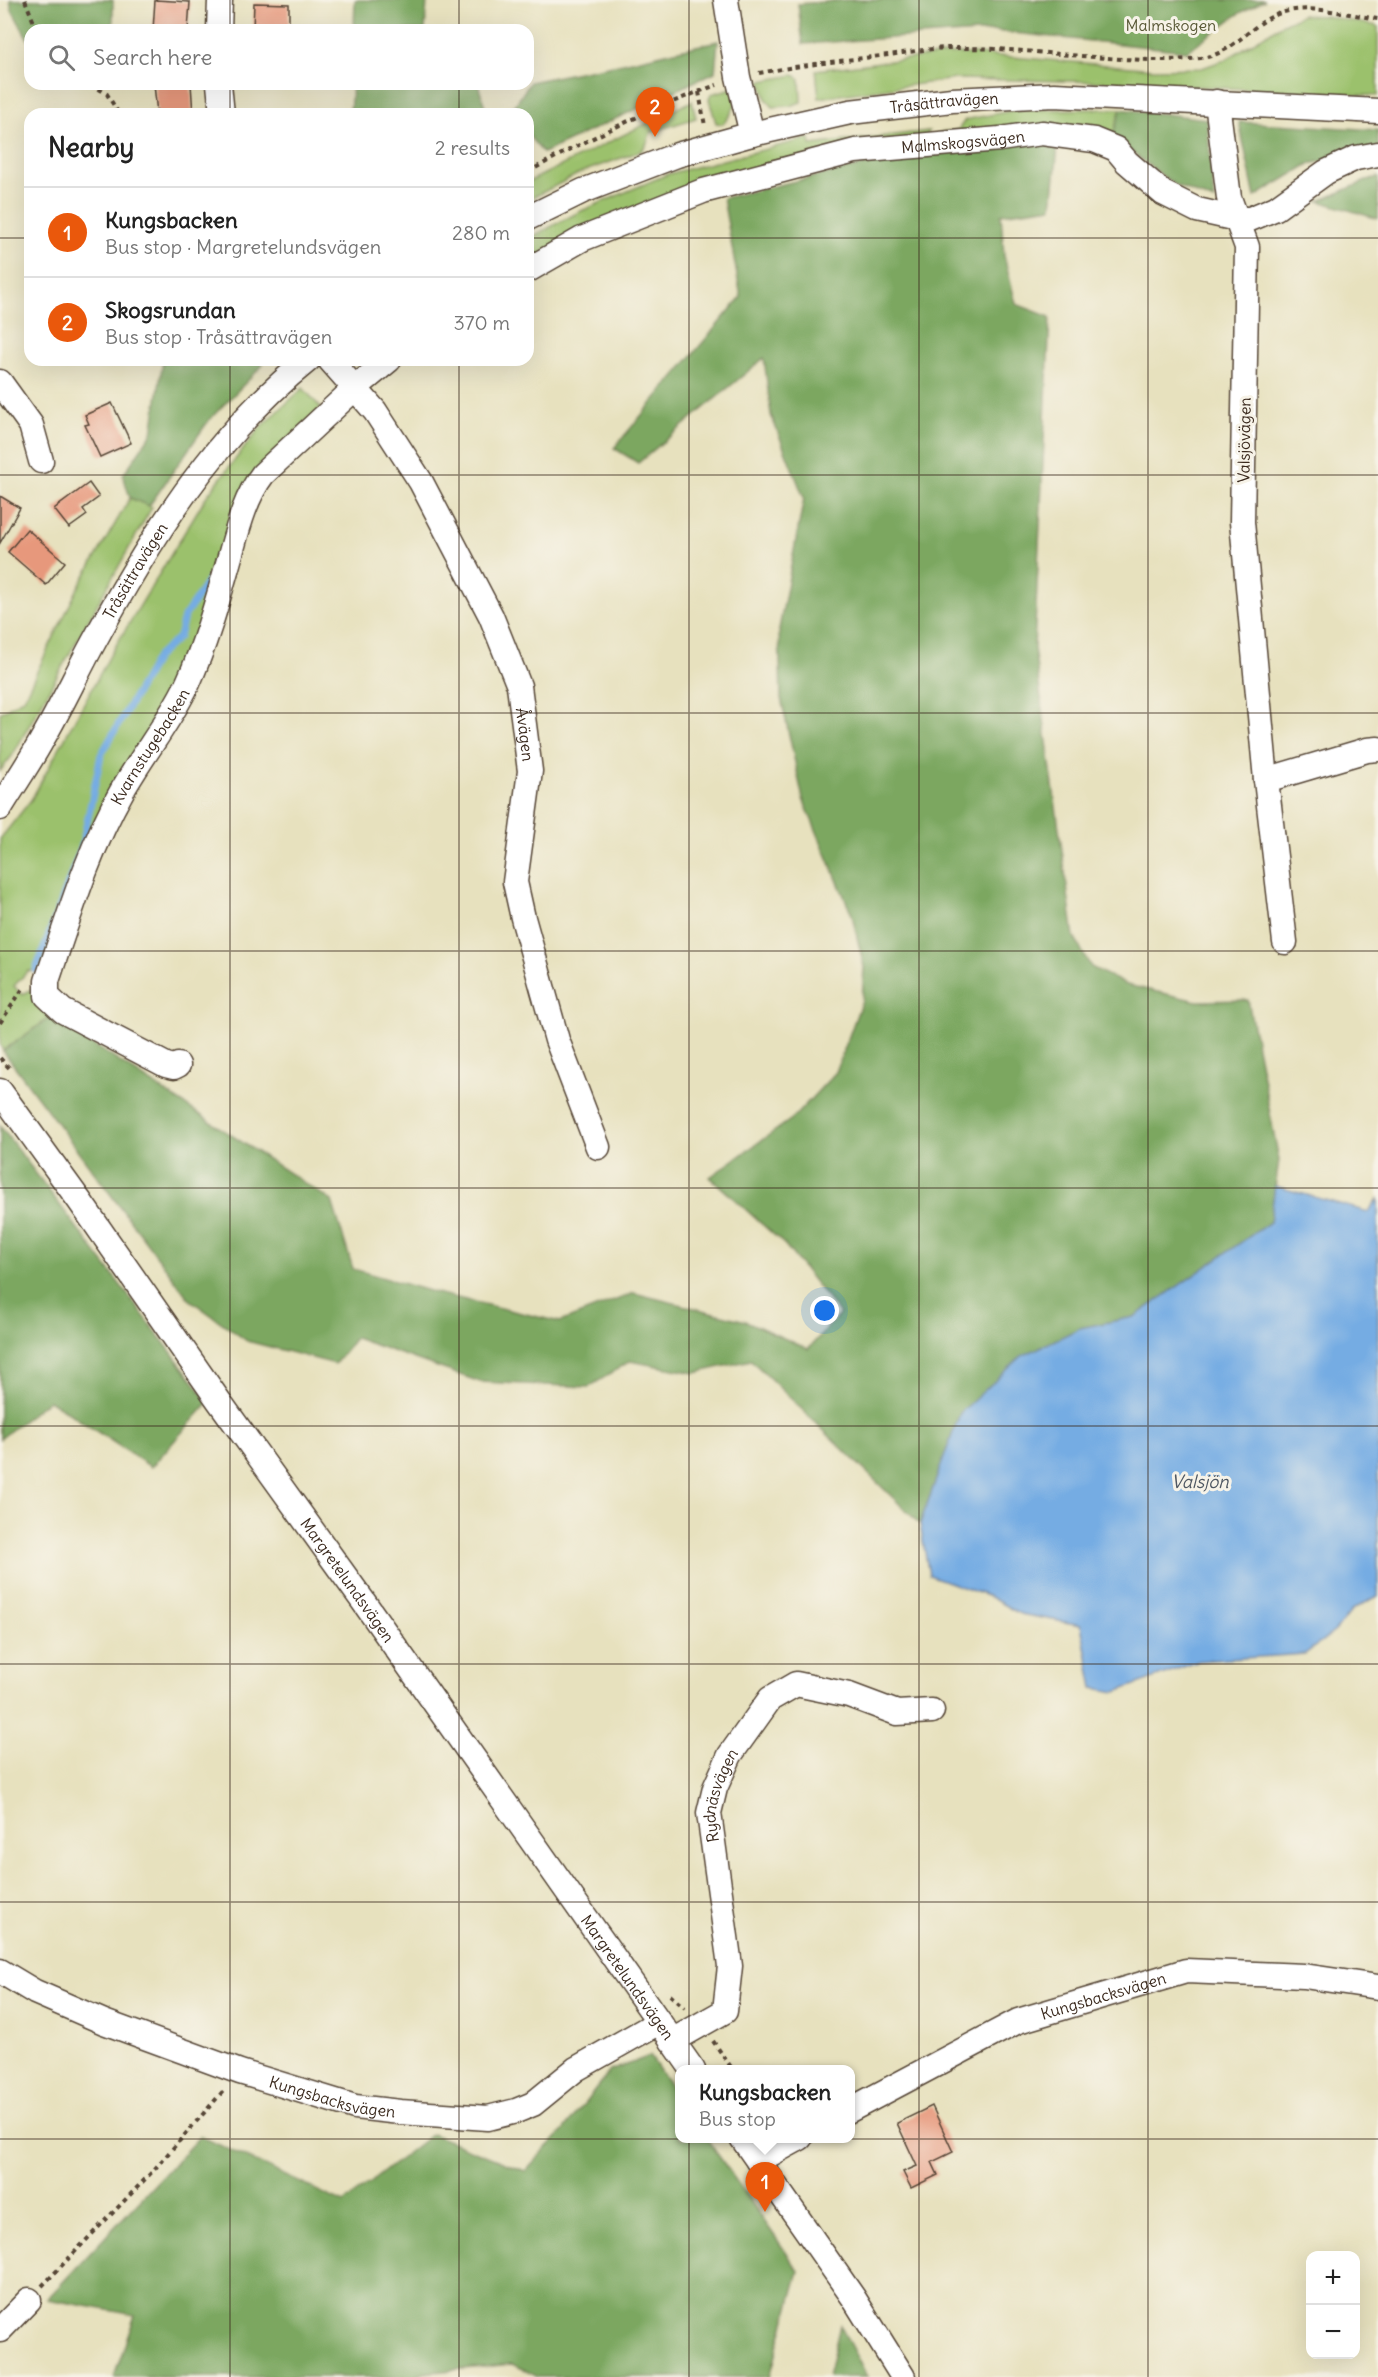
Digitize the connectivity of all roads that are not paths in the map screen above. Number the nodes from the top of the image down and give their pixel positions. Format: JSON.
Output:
{"nodes":[{"id":1,"x":220,"y":0,"type":"edge"},
{"id":2,"x":726,"y":0,"type":"edge"},
{"id":3,"x":219,"y":24,"type":"edge"},
{"id":4,"x":220,"y":90,"type":"edge"},
{"id":5,"x":1217,"y":102,"type":"junction"},
{"id":6,"x":221,"y":108,"type":"edge"},
{"id":7,"x":1378,"y":111,"type":"edge"},
{"id":8,"x":752,"y":134,"type":"junction"},
{"id":9,"x":1378,"y":154,"type":"edge"},
{"id":10,"x":534,"y":215,"type":"edge"},
{"id":11,"x":1237,"y":219,"type":"junction"},
{"id":12,"x":534,"y":267,"type":"edge"},
{"id":13,"x":301,"y":366,"type":"edge"},
{"id":14,"x":335,"y":366,"type":"edge"},
{"id":15,"x":382,"y":366,"type":"edge"},
{"id":16,"x":0,"y":382,"type":"edge"},
{"id":17,"x":355,"y":388,"type":"junction"},
{"id":18,"x":41,"y":461,"type":"dead end"},
{"id":19,"x":1378,"y":749,"type":"edge"},
{"id":20,"x":1266,"y":780,"type":"junction"},
{"id":21,"x":0,"y":808,"type":"edge"},
{"id":22,"x":1286,"y":942,"type":"dead end"},
{"id":23,"x":178,"y":1065,"type":"dead end"},
{"id":24,"x":0,"y":1091,"type":"edge"},
{"id":25,"x":598,"y":1147,"type":"dead end"},
{"id":26,"x":932,"y":1711,"type":"dead end"},
{"id":27,"x":0,"y":1971,"type":"edge"},
{"id":28,"x":1378,"y":1987,"type":"edge"},
{"id":29,"x":666,"y":2032,"type":"junction"},
{"id":30,"x":689,"y":2065,"type":"edge"},
{"id":31,"x":855,"y":2107,"type":"edge"},
{"id":32,"x":745,"y":2143,"type":"edge"},
{"id":33,"x":792,"y":2143,"type":"edge"},
{"id":34,"x":758,"y":2161,"type":"junction"},
{"id":35,"x":29,"y":2300,"type":"road end"},
{"id":36,"x":0,"y":2330,"type":"edge"},
{"id":37,"x":903,"y":2377,"type":"edge"}],
"edges":[{"from":1,"to":3,"type":"street"},
{"from":2,"to":8,"type":"street"},
{"from":4,"to":6,"type":"street"},
{"from":5,"to":7,"type":"street","name":"Tråsättravägen"},
{"from":5,"to":8,"type":"street","name":"Tråsättravägen"},
{"from":5,"to":11,"type":"street","name":"Valsjövägen"},
{"from":8,"to":10,"type":"street","name":"Tråsättravägen"},
{"from":9,"to":11,"type":"street","name":"Malmskogsvägen"},
{"from":11,"to":12,"type":"street","name":"Malmskogsvägen"},
{"from":11,"to":20,"type":"street","name":"Valsjövägen"},
{"from":13,"to":21,"type":"street","name":"Tråsättravägen"},
{"from":14,"to":17,"type":"street","name":"Åvägen"},
{"from":15,"to":17,"type":"street"},
{"from":16,"to":18,"type":"street"},
{"from":17,"to":23,"type":"street","name":"Kvarnstugebacken"},
{"from":17,"to":25,"type":"street","name":"Åvägen"},
{"from":19,"to":20,"type":"street"},
{"from":20,"to":22,"type":"street","name":"Valsjövägen"},
{"from":24,"to":29,"type":"street","name":"Margretelundsvägen"},
{"from":26,"to":29,"type":"street","name":"Rydnäsvägen"},
{"from":27,"to":29,"type":"street","name":"Kungsbacksvägen"},
{"from":28,"to":31,"type":"street","name":"Kungsbacksvägen"},
{"from":29,"to":30,"type":"street","name":"Margretelundsvägen"},
{"from":32,"to":34,"type":"street"},
{"from":33,"to":34,"type":"street"},
{"from":34,"to":37,"type":"street"},
{"from":35,"to":36,"type":"street"}]}
